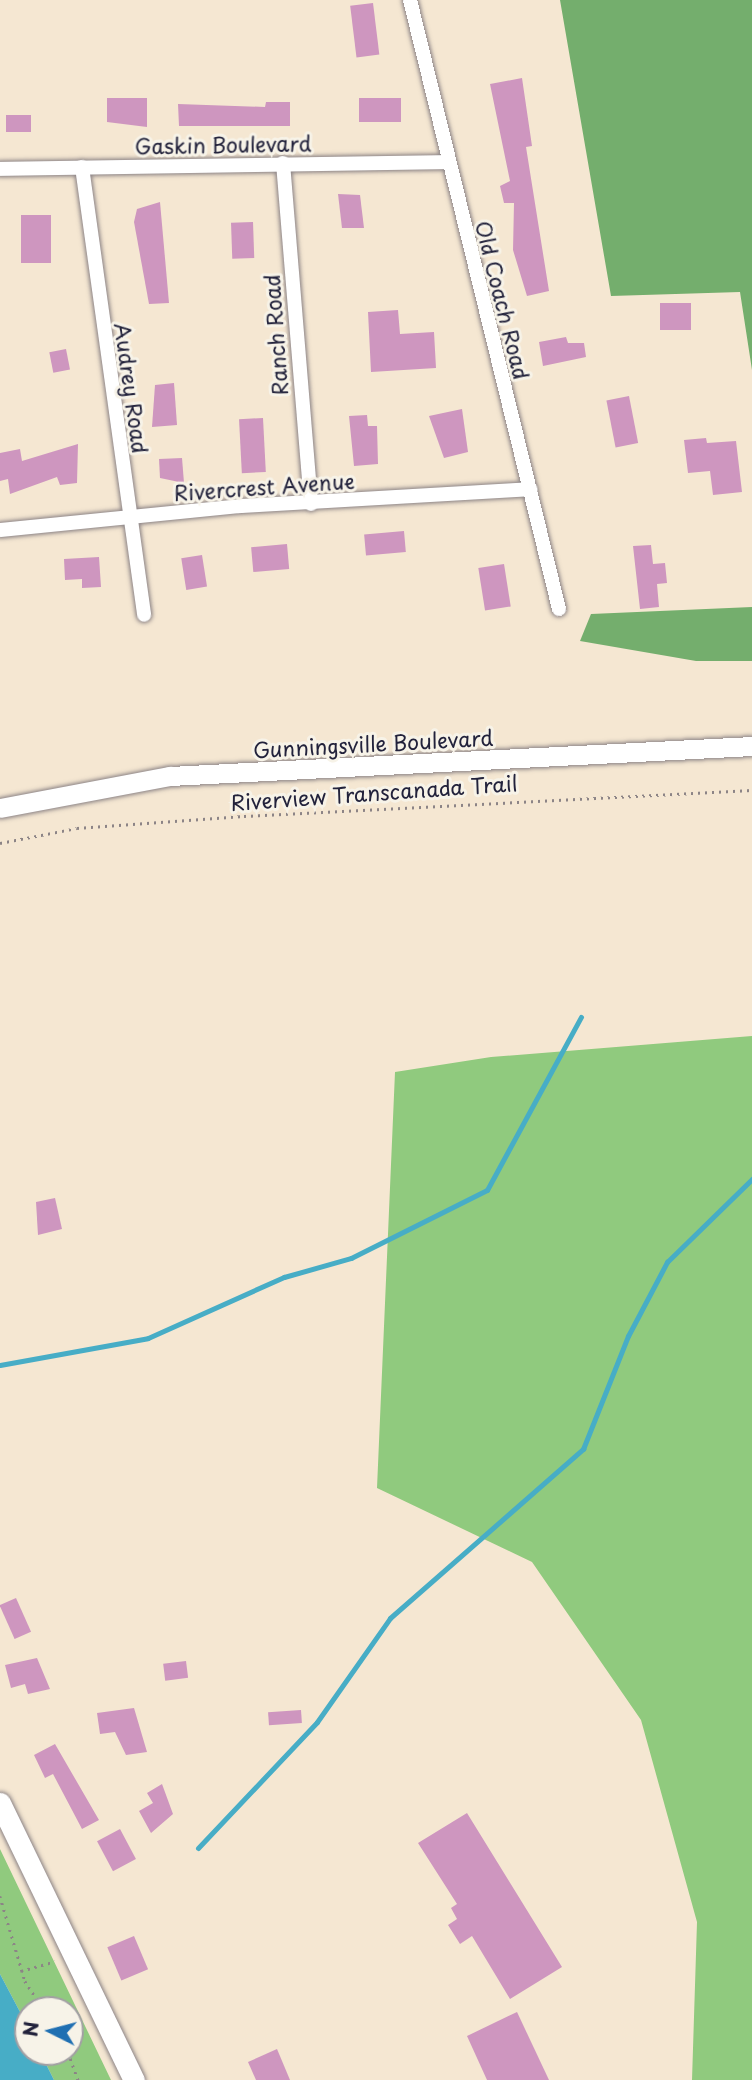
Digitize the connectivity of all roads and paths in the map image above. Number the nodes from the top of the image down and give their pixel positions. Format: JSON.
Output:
{"nodes":[{"id":1,"x":410,"y":0,"type":"edge"},
{"id":2,"x":446,"y":162,"type":"junction"},
{"id":3,"x":283,"y":163,"type":"junction"},
{"id":4,"x":82,"y":167,"type":"junction"},
{"id":5,"x":0,"y":169,"type":"edge"},
{"id":6,"x":531,"y":489,"type":"junction"},
{"id":7,"x":311,"y":504,"type":"junction"},
{"id":8,"x":129,"y":517,"type":"junction"},
{"id":9,"x":0,"y":530,"type":"edge"},
{"id":10,"x":559,"y":609,"type":"dead end"},
{"id":11,"x":144,"y":615,"type":"dead end"},
{"id":12,"x":752,"y":746,"type":"edge"},
{"id":13,"x":752,"y":790,"type":"edge"},
{"id":14,"x":0,"y":808,"type":"edge"},
{"id":15,"x":0,"y":843,"type":"edge"},
{"id":16,"x":0,"y":1803,"type":"edge"},
{"id":17,"x":0,"y":1896,"type":"edge"},
{"id":18,"x":74,"y":1956,"type":"junction"},
{"id":19,"x":21,"y":1971,"type":"junction"},
{"id":20,"x":36,"y":1996,"type":"edge"},
{"id":21,"x":134,"y":2080,"type":"edge"}],
"edges":[{"from":1,"to":2,"type":"street","name":"Old Coach Road"},
{"from":2,"to":3,"type":"street","name":"Gaskin Boulevard"},
{"from":2,"to":6,"type":"street","name":"Old Coach Road"},
{"from":3,"to":4,"type":"street","name":"Gaskin Boulevard"},
{"from":3,"to":7,"type":"street","name":"Ranch Road"},
{"from":4,"to":5,"type":"street","name":"Gaskin Boulevard"},
{"from":4,"to":8,"type":"street","name":"Audrey Road"},
{"from":6,"to":7,"type":"street","name":"Rivercrest Avenue"},
{"from":6,"to":10,"type":"street","name":"Old Coach Road"},
{"from":7,"to":8,"type":"street","name":"Rivercrest Avenue"},
{"from":8,"to":9,"type":"street","name":"Rivercrest Avenue"},
{"from":8,"to":11,"type":"street","name":"Audrey Road"},
{"from":12,"to":14,"type":"main road","name":"Gunningsville Boulevard"},
{"from":13,"to":15,"type":"path","name":"Riverview Transcanada Trail"},
{"from":16,"to":18,"type":"main road"},
{"from":17,"to":19,"type":"path"},
{"from":18,"to":19,"type":"path"},
{"from":18,"to":21,"type":"main road"},
{"from":19,"to":20,"type":"path"}]}
